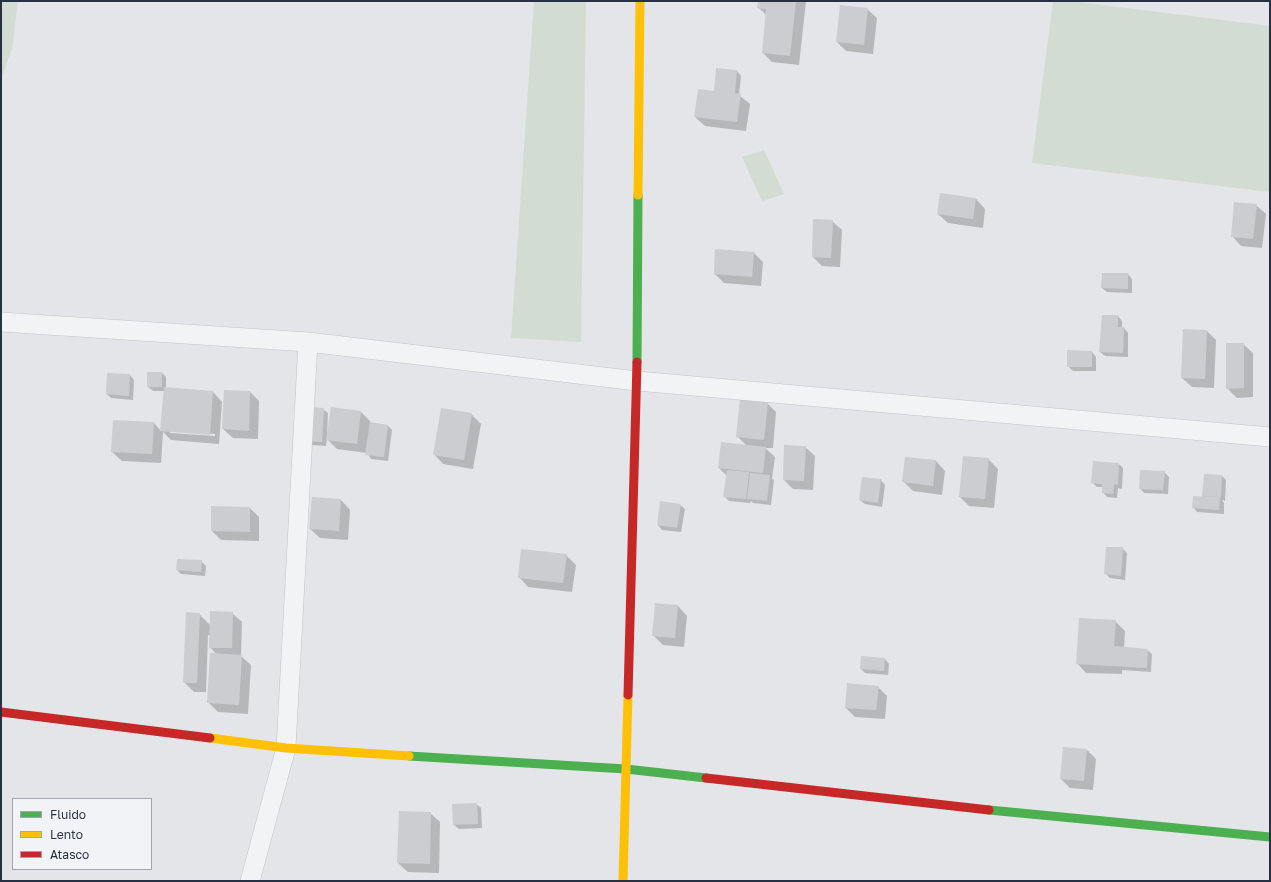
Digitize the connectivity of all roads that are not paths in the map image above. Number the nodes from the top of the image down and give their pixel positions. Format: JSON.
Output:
{"nodes":[{"id":1,"x":640,"y":1,"type":"edge"},
{"id":2,"x":1,"y":322,"type":"edge"},
{"id":3,"x":308,"y":342,"type":"junction"},
{"id":4,"x":637,"y":381,"type":"junction"},
{"id":5,"x":1270,"y":437,"type":"edge"},
{"id":6,"x":1,"y":712,"type":"edge"},
{"id":7,"x":286,"y":748,"type":"junction"},
{"id":8,"x":626,"y":769,"type":"junction"},
{"id":9,"x":1270,"y":837,"type":"edge"},
{"id":10,"x":250,"y":881,"type":"edge"},
{"id":11,"x":623,"y":881,"type":"edge"}],
"edges":[{"from":1,"to":4,"type":"street"},
{"from":2,"to":3,"type":"street"},
{"from":3,"to":4,"type":"street"},
{"from":3,"to":7,"type":"street"},
{"from":4,"to":5,"type":"street"},
{"from":4,"to":8,"type":"street"},
{"from":6,"to":7,"type":"street"},
{"from":7,"to":8,"type":"street"},
{"from":7,"to":10,"type":"street"},
{"from":8,"to":9,"type":"street"},
{"from":8,"to":11,"type":"street"}]}
